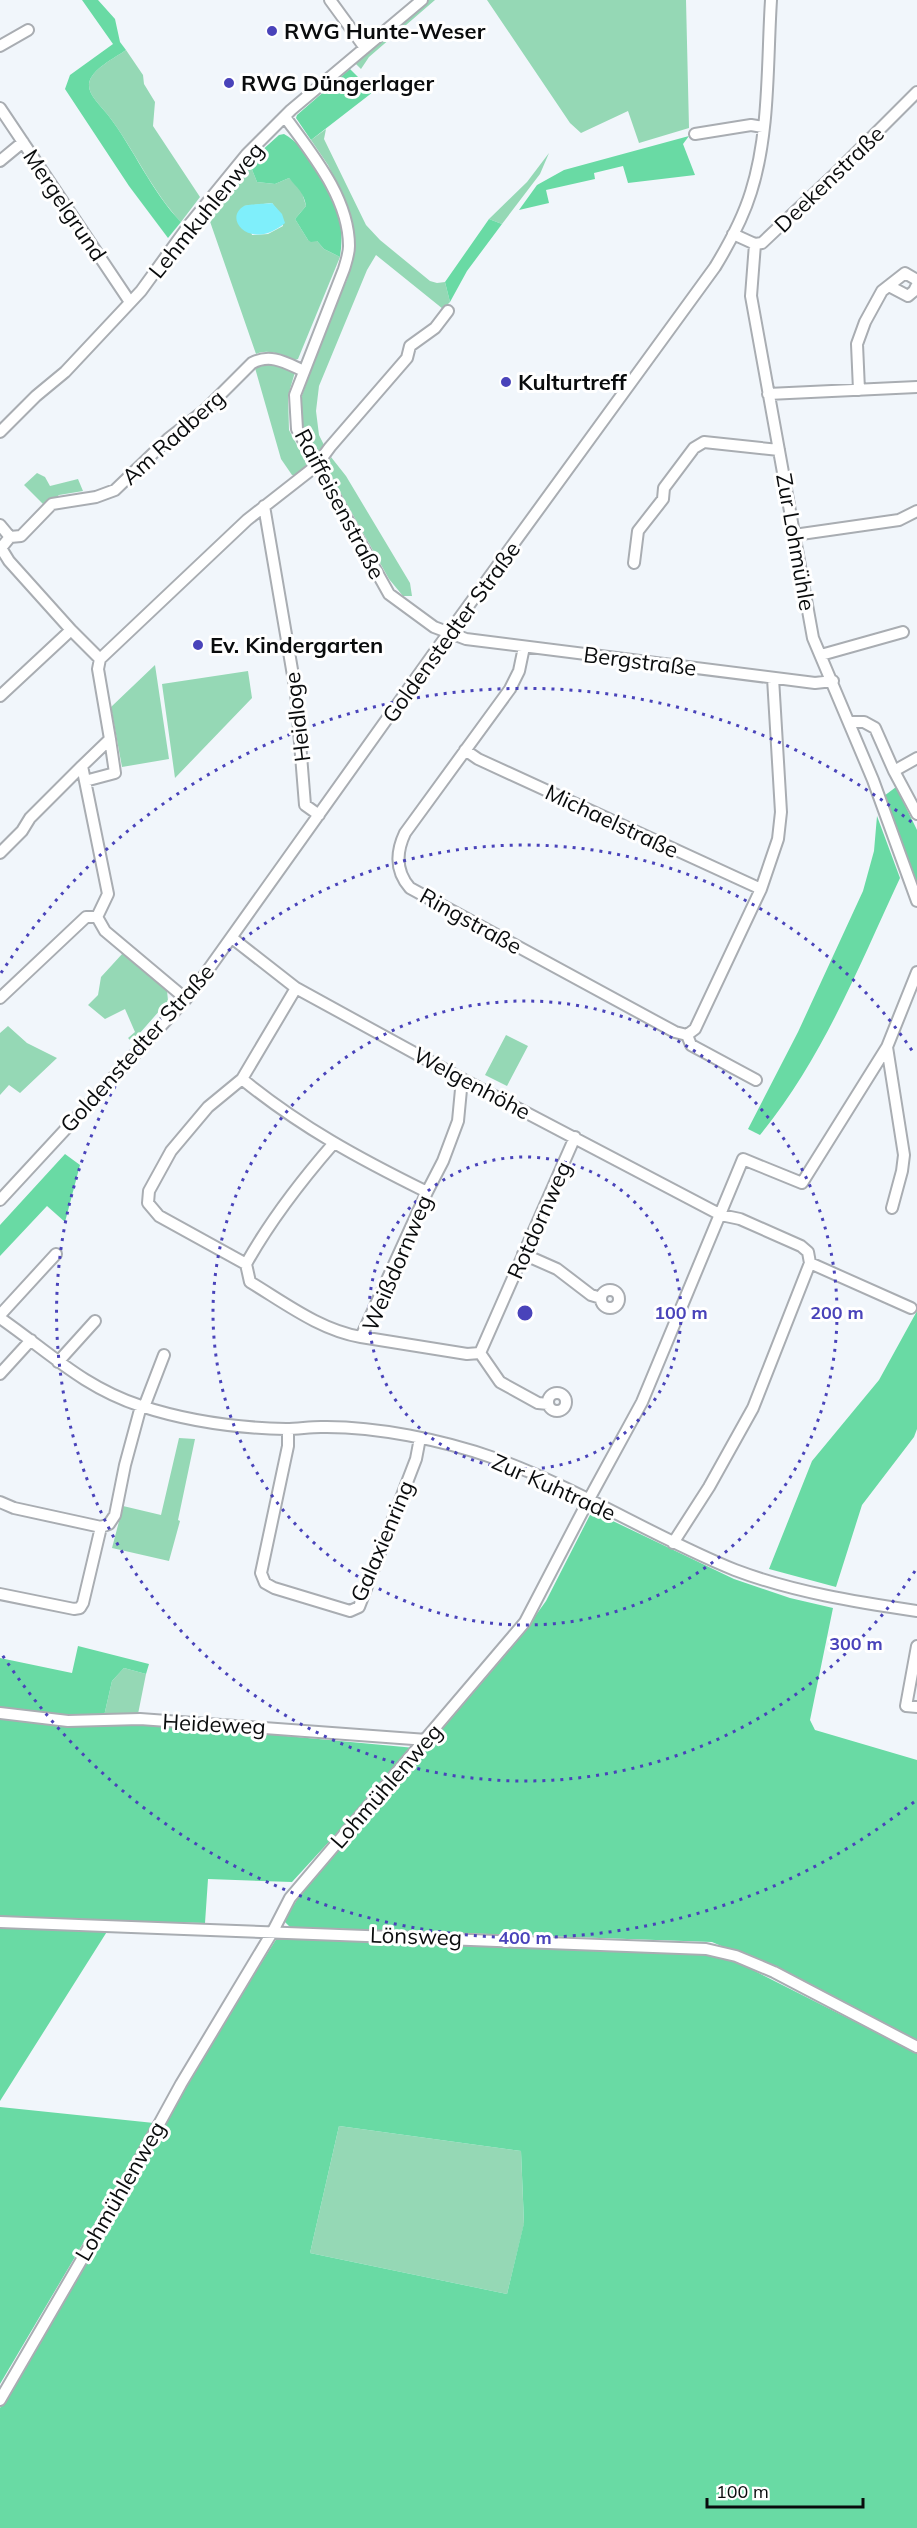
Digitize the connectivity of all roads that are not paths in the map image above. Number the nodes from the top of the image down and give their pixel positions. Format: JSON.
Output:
{"nodes":[{"id":1,"x":330,"y":0,"type":"edge"},
{"id":2,"x":422,"y":0,"type":"edge"},
{"id":3,"x":771,"y":0,"type":"edge"},
{"id":4,"x":28,"y":30,"type":"dead end"},
{"id":5,"x":0,"y":46,"type":"edge"},
{"id":6,"x":365,"y":48,"type":"junction"},
{"id":7,"x":917,"y":92,"type":"edge"},
{"id":8,"x":0,"y":108,"type":"edge"},
{"id":9,"x":285,"y":117,"type":"junction"},
{"id":10,"x":763,"y":127,"type":"junction"},
{"id":11,"x":695,"y":134,"type":"dead end"},
{"id":12,"x":23,"y":142,"type":"junction"},
{"id":13,"x":0,"y":161,"type":"edge"},
{"id":14,"x":734,"y":234,"type":"junction"},
{"id":15,"x":754,"y":244,"type":"junction"},
{"id":16,"x":917,"y":280,"type":"edge"},
{"id":17,"x":917,"y":285,"type":"edge"},
{"id":18,"x":889,"y":286,"type":"junction"},
{"id":19,"x":130,"y":302,"type":"junction"},
{"id":20,"x":448,"y":311,"type":"dead end"},
{"id":21,"x":304,"y":370,"type":"junction"},
{"id":22,"x":917,"y":387,"type":"edge"},
{"id":23,"x":859,"y":390,"type":"junction"},
{"id":24,"x":768,"y":394,"type":"junction"},
{"id":25,"x":0,"y":432,"type":"edge"},
{"id":26,"x":779,"y":450,"type":"junction"},
{"id":27,"x":316,"y":466,"type":"junction"},
{"id":28,"x":264,"y":506,"type":"junction"},
{"id":29,"x":917,"y":511,"type":"edge"},
{"id":30,"x":0,"y":525,"type":"edge"},
{"id":31,"x":794,"y":535,"type":"junction"},
{"id":32,"x":10,"y":537,"type":"junction"},
{"id":33,"x":634,"y":563,"type":"dead end"},
{"id":34,"x":70,"y":630,"type":"junction"},
{"id":35,"x":903,"y":632,"type":"dead end"},
{"id":36,"x":448,"y":633,"type":"junction"},
{"id":37,"x":524,"y":647,"type":"junction"},
{"id":38,"x":820,"y":655,"type":"junction"},
{"id":39,"x":100,"y":659,"type":"junction"},
{"id":40,"x":773,"y":678,"type":"junction"},
{"id":41,"x":833,"y":681,"type":"junction"},
{"id":42,"x":0,"y":696,"type":"edge"},
{"id":43,"x":850,"y":722,"type":"junction"},
{"id":44,"x":110,"y":739,"type":"junction"},
{"id":45,"x":465,"y":750,"type":"junction"},
{"id":46,"x":917,"y":758,"type":"edge"},
{"id":47,"x":82,"y":766,"type":"junction"},
{"id":48,"x":894,"y":771,"type":"junction"},
{"id":49,"x":85,"y":781,"type":"junction"},
{"id":50,"x":917,"y":814,"type":"edge"},
{"id":51,"x":319,"y":815,"type":"junction"},
{"id":52,"x":0,"y":853,"type":"edge"},
{"id":53,"x":761,"y":889,"type":"junction"},
{"id":54,"x":917,"y":901,"type":"edge"},
{"id":55,"x":97,"y":917,"type":"junction"},
{"id":56,"x":232,"y":938,"type":"junction"},
{"id":57,"x":917,"y":972,"type":"edge"},
{"id":58,"x":296,"y":988,"type":"junction"},
{"id":59,"x":0,"y":998,"type":"edge"},
{"id":60,"x":186,"y":999,"type":"junction"},
{"id":61,"x":687,"y":1035,"type":"junction"},
{"id":62,"x":887,"y":1047,"type":"junction"},
{"id":63,"x":242,"y":1079,"type":"junction"},
{"id":64,"x":462,"y":1079,"type":"junction"},
{"id":65,"x":756,"y":1080,"type":"dead end"},
{"id":66,"x":575,"y":1137,"type":"junction"},
{"id":67,"x":333,"y":1144,"type":"junction"},
{"id":68,"x":427,"y":1192,"type":"junction"},
{"id":69,"x":0,"y":1200,"type":"edge"},
{"id":70,"x":892,"y":1208,"type":"dead end"},
{"id":71,"x":721,"y":1215,"type":"junction"},
{"id":72,"x":56,"y":1254,"type":"dead end"},
{"id":73,"x":523,"y":1254,"type":"junction"},
{"id":74,"x":810,"y":1263,"type":"junction"},
{"id":75,"x":246,"y":1264,"type":"junction"},
{"id":76,"x":601,"y":1298,"type":"dead end"},
{"id":77,"x":911,"y":1308,"type":"dead end"},
{"id":78,"x":0,"y":1316,"type":"edge"},
{"id":79,"x":95,"y":1321,"type":"dead end"},
{"id":80,"x":361,"y":1337,"type":"junction"},
{"id":81,"x":31,"y":1340,"type":"junction"},
{"id":82,"x":480,"y":1353,"type":"junction"},
{"id":83,"x":164,"y":1355,"type":"dead end"},
{"id":84,"x":58,"y":1362,"type":"junction"},
{"id":85,"x":0,"y":1374,"type":"edge"},
{"id":86,"x":548,"y":1404,"type":"dead end"},
{"id":87,"x":142,"y":1406,"type":"junction"},
{"id":88,"x":288,"y":1429,"type":"junction"},
{"id":89,"x":420,"y":1438,"type":"junction"},
{"id":90,"x":588,"y":1501,"type":"junction"},
{"id":91,"x":0,"y":1502,"type":"edge"},
{"id":92,"x":101,"y":1527,"type":"junction"},
{"id":93,"x":673,"y":1543,"type":"junction"},
{"id":94,"x":0,"y":1594,"type":"edge"},
{"id":95,"x":917,"y":1611,"type":"edge"},
{"id":96,"x":917,"y":1646,"type":"edge"},
{"id":97,"x":917,"y":1707,"type":"edge"},
{"id":98,"x":0,"y":1713,"type":"edge"},
{"id":99,"x":427,"y":1740,"type":"junction"},
{"id":100,"x":0,"y":1922,"type":"edge"},
{"id":101,"x":273,"y":1931,"type":"junction"},
{"id":102,"x":917,"y":2047,"type":"edge"},
{"id":103,"x":0,"y":2400,"type":"edge"}],
"edges":[{"from":1,"to":6,"type":"street"},
{"from":2,"to":6,"type":"street","name":"Lehmkuhlenweg"},
{"from":3,"to":10,"type":"street","name":"Goldenstedter Straße"},
{"from":4,"to":5,"type":"street"},
{"from":6,"to":9,"type":"street","name":"Lehmkuhlenweg"},
{"from":7,"to":15,"type":"street","name":"Deekenstraße"},
{"from":8,"to":12,"type":"street","name":"Mergelgrund"},
{"from":9,"to":19,"type":"street","name":"Lehmkuhlenweg"},
{"from":9,"to":21,"type":"street","name":"Raiffeisenstraße"},
{"from":10,"to":11,"type":"street"},
{"from":10,"to":14,"type":"street","name":"Goldenstedter Straße"},
{"from":12,"to":13,"type":"street"},
{"from":12,"to":19,"type":"street","name":"Mergelgrund"},
{"from":14,"to":15,"type":"street","name":"Deekenstraße"},
{"from":14,"to":36,"type":"street","name":"Goldenstedter Straße"},
{"from":15,"to":24,"type":"street","name":"Zur Lohmühle"},
{"from":16,"to":18,"type":"street"},
{"from":17,"to":18,"type":"street"},
{"from":18,"to":23,"type":"street"},
{"from":19,"to":25,"type":"street","name":"Lehmkuhlenweg"},
{"from":20,"to":27,"type":"street"},
{"from":21,"to":27,"type":"street","name":"Raiffeisenstraße"},
{"from":21,"to":32,"type":"street","name":"Am Radberg"},
{"from":22,"to":23,"type":"street"},
{"from":23,"to":24,"type":"street"},
{"from":24,"to":26,"type":"street","name":"Zur Lohmühle"},
{"from":26,"to":31,"type":"street","name":"Zur Lohmühle"},
{"from":26,"to":33,"type":"street"},
{"from":27,"to":28,"type":"street"},
{"from":27,"to":36,"type":"street","name":"Raiffeisenstraße"},
{"from":28,"to":39,"type":"street"},
{"from":28,"to":51,"type":"street","name":"Heidloge"},
{"from":29,"to":31,"type":"street"},
{"from":30,"to":32,"type":"street"},
{"from":31,"to":38,"type":"street","name":"Zur Lohmühle"},
{"from":32,"to":34,"type":"street"},
{"from":34,"to":39,"type":"street"},
{"from":34,"to":42,"type":"street"},
{"from":35,"to":38,"type":"street"},
{"from":36,"to":37,"type":"street","name":"Bergstraße"},
{"from":36,"to":51,"type":"street","name":"Goldenstedter Straße"},
{"from":37,"to":40,"type":"street","name":"Bergstraße"},
{"from":37,"to":45,"type":"street","name":"Ringstraße"},
{"from":38,"to":41,"type":"street","name":"Zur Lohmühle"},
{"from":39,"to":44,"type":"street"},
{"from":40,"to":41,"type":"street","name":"Bergstraße"},
{"from":40,"to":53,"type":"street"},
{"from":41,"to":43,"type":"street","name":"Zur Lohmühle"},
{"from":43,"to":48,"type":"street"},
{"from":43,"to":54,"type":"street","name":"Zur Lohmühle"},
{"from":44,"to":47,"type":"street"},
{"from":44,"to":49,"type":"street"},
{"from":45,"to":53,"type":"street","name":"Michaelstraße"},
{"from":45,"to":61,"type":"street","name":"Ringstraße"},
{"from":46,"to":48,"type":"street"},
{"from":47,"to":49,"type":"street"},
{"from":47,"to":52,"type":"street"},
{"from":48,"to":50,"type":"street"},
{"from":49,"to":55,"type":"street"},
{"from":51,"to":56,"type":"street","name":"Goldenstedter Straße"},
{"from":53,"to":61,"type":"street"},
{"from":55,"to":59,"type":"street"},
{"from":55,"to":60,"type":"street"},
{"from":56,"to":58,"type":"street","name":"Welgenhöhe"},
{"from":56,"to":60,"type":"street","name":"Goldenstedter Straße"},
{"from":57,"to":62,"type":"street"},
{"from":58,"to":63,"type":"street"},
{"from":58,"to":64,"type":"street","name":"Welgenhöhe"},
{"from":60,"to":69,"type":"street","name":"Goldenstedter Straße"},
{"from":61,"to":65,"type":"street","name":"Ringstraße"},
{"from":62,"to":70,"type":"street"},
{"from":62,"to":71,"type":"street","name":"Lohmühlenweg"},
{"from":63,"to":67,"type":"street"},
{"from":63,"to":75,"type":"street"},
{"from":64,"to":66,"type":"street","name":"Welgenhöhe"},
{"from":64,"to":68,"type":"street","name":"Weißdornweg"},
{"from":66,"to":71,"type":"street","name":"Welgenhöhe"},
{"from":66,"to":73,"type":"street","name":"Rotdornweg"},
{"from":67,"to":68,"type":"street"},
{"from":67,"to":75,"type":"street"},
{"from":68,"to":80,"type":"street","name":"Weißdornweg"},
{"from":71,"to":74,"type":"street","name":"Welgenhöhe"},
{"from":71,"to":90,"type":"street","name":"Lohmühlenweg"},
{"from":72,"to":78,"type":"street","name":"Zur Kuhtrade"},
{"from":73,"to":76,"type":"street"},
{"from":73,"to":82,"type":"street","name":"Rotdornweg"},
{"from":74,"to":77,"type":"street"},
{"from":74,"to":93,"type":"street"},
{"from":75,"to":80,"type":"street"},
{"from":78,"to":81,"type":"street","name":"Zur Kuhtrade"},
{"from":79,"to":84,"type":"street"},
{"from":80,"to":82,"type":"street","name":"Weißdornweg"},
{"from":81,"to":84,"type":"street","name":"Zur Kuhtrade"},
{"from":81,"to":85,"type":"street"},
{"from":82,"to":86,"type":"street"},
{"from":83,"to":87,"type":"street"},
{"from":84,"to":87,"type":"street","name":"Zur Kuhtrade"},
{"from":87,"to":88,"type":"street","name":"Zur Kuhtrade"},
{"from":87,"to":92,"type":"street"},
{"from":88,"to":89,"type":"street","name":"Zur Kuhtrade"},
{"from":88,"to":89,"type":"street","name":"Galaxienring"},
{"from":89,"to":90,"type":"street","name":"Zur Kuhtrade"},
{"from":90,"to":93,"type":"street","name":"Zur Kuhtrade"},
{"from":90,"to":99,"type":"street","name":"Lohmühlenweg"},
{"from":91,"to":92,"type":"street"},
{"from":92,"to":94,"type":"street"},
{"from":93,"to":95,"type":"street","name":"Zur Kuhtrade"},
{"from":96,"to":97,"type":"street"},
{"from":98,"to":99,"type":"street","name":"Heideweg"},
{"from":99,"to":101,"type":"street","name":"Lohmühlenweg"},
{"from":100,"to":101,"type":"street","name":"Lönsweg"},
{"from":101,"to":102,"type":"street","name":"Lönsweg"},
{"from":101,"to":103,"type":"street","name":"Lohmühlenweg"}]}
